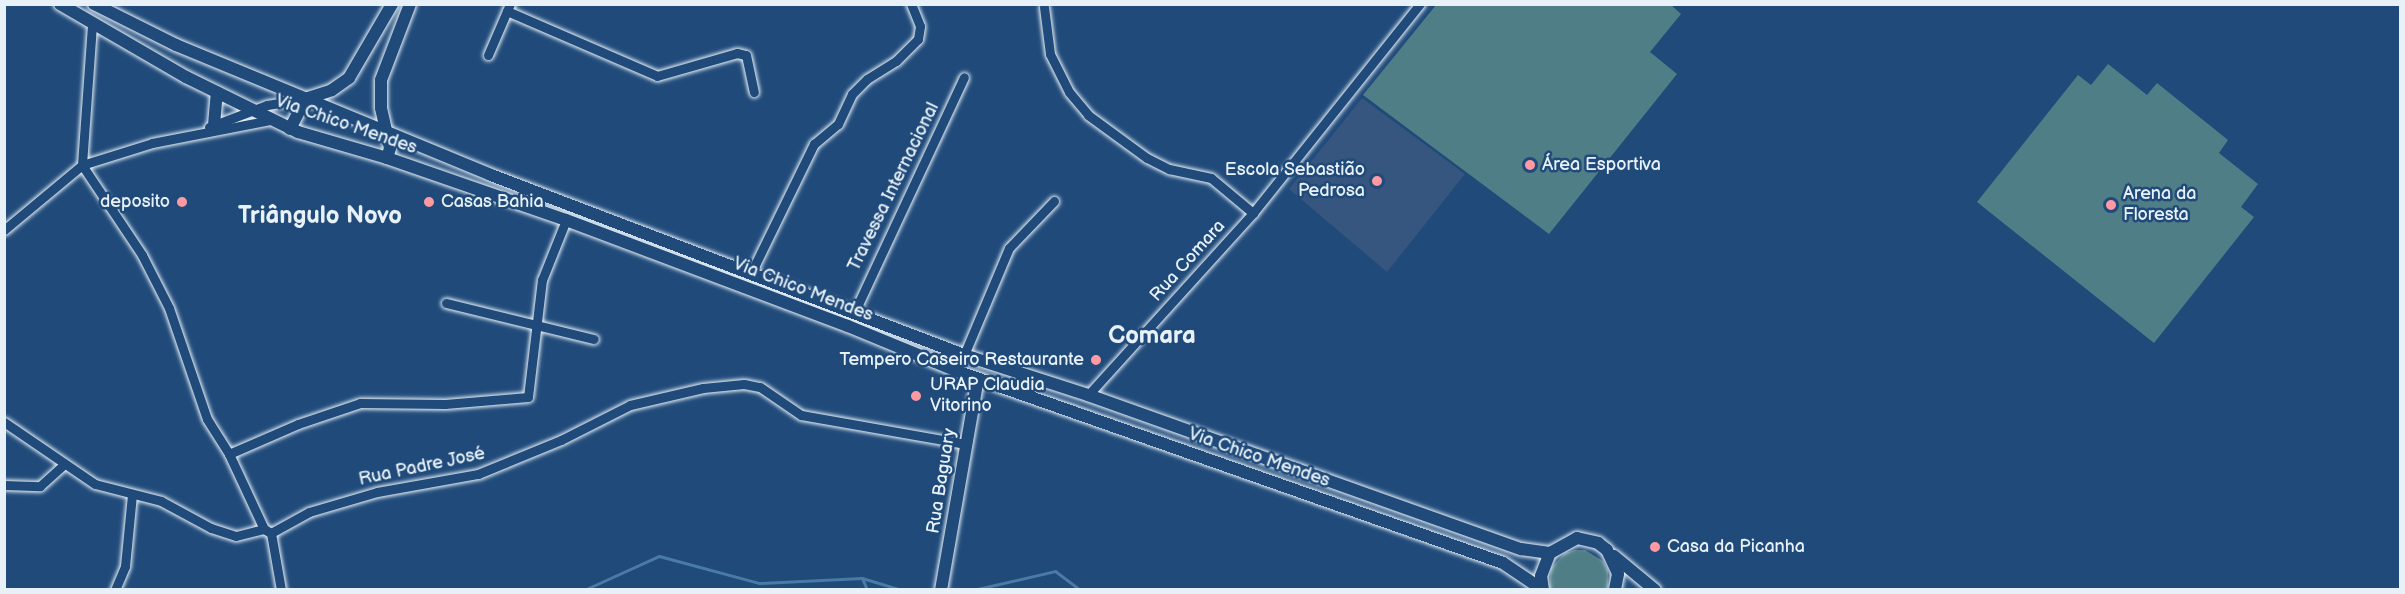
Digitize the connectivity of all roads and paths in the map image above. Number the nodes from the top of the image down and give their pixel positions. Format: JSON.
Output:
{"nodes":[{"id":1,"x":60,"y":4,"type":"edge"},
{"id":2,"x":94,"y":4,"type":"edge"},
{"id":3,"x":392,"y":4,"type":"edge"},
{"id":4,"x":410,"y":4,"type":"edge"},
{"id":5,"x":911,"y":4,"type":"edge"},
{"id":6,"x":1420,"y":4,"type":"edge"},
{"id":7,"x":1044,"y":7,"type":"dead end"},
{"id":8,"x":509,"y":8,"type":"edge"},
{"id":9,"x":92,"y":25,"type":"junction"},
{"id":10,"x":488,"y":56,"type":"dead end"},
{"id":11,"x":964,"y":77,"type":"dead end"},
{"id":12,"x":217,"y":92,"type":"junction"},
{"id":13,"x":754,"y":92,"type":"dead end"},
{"id":14,"x":305,"y":99,"type":"junction"},
{"id":15,"x":251,"y":110,"type":"junction"},
{"id":16,"x":270,"y":120,"type":"junction"},
{"id":17,"x":214,"y":124,"type":"junction"},
{"id":18,"x":290,"y":129,"type":"junction"},
{"id":19,"x":199,"y":132,"type":"junction"},
{"id":20,"x":387,"y":133,"type":"junction"},
{"id":21,"x":387,"y":158,"type":"junction"},
{"id":22,"x":82,"y":165,"type":"junction"},
{"id":23,"x":1054,"y":201,"type":"dead end"},
{"id":24,"x":1253,"y":213,"type":"junction"},
{"id":25,"x":566,"y":220,"type":"junction"},
{"id":26,"x":4,"y":230,"type":"edge"},
{"id":27,"x":751,"y":273,"type":"junction"},
{"id":28,"x":446,"y":303,"type":"dead end"},
{"id":29,"x":854,"y":313,"type":"junction"},
{"id":30,"x":535,"y":324,"type":"junction"},
{"id":31,"x":594,"y":339,"type":"dead end"},
{"id":32,"x":964,"y":355,"type":"junction"},
{"id":33,"x":978,"y":379,"type":"junction"},
{"id":34,"x":1088,"y":395,"type":"junction"},
{"id":35,"x":4,"y":422,"type":"edge"},
{"id":36,"x":965,"y":444,"type":"junction"},
{"id":37,"x":229,"y":454,"type":"junction"},
{"id":38,"x":63,"y":465,"type":"junction"},
{"id":39,"x":4,"y":485,"type":"edge"},
{"id":40,"x":132,"y":494,"type":"junction"},
{"id":41,"x":268,"y":531,"type":"junction"},
{"id":42,"x":1607,"y":550,"type":"junction"},
{"id":43,"x":1550,"y":553,"type":"junction"},
{"id":44,"x":115,"y":590,"type":"edge"},
{"id":45,"x":281,"y":590,"type":"edge"},
{"id":46,"x":941,"y":590,"type":"edge"},
{"id":47,"x":1543,"y":590,"type":"edge"},
{"id":48,"x":1615,"y":590,"type":"edge"},
{"id":49,"x":1655,"y":590,"type":"edge"}],
"edges":[{"from":1,"to":9,"type":"main road","name":"Via Chico Mendes"},
{"from":2,"to":14,"type":"main road","name":"Via Chico Mendes"},
{"from":3,"to":14,"type":"main road"},
{"from":4,"to":20,"type":"main road"},
{"from":5,"to":27,"type":"street"},
{"from":6,"to":24,"type":"street","name":"Rua Comara"},
{"from":7,"to":24,"type":"street"},
{"from":8,"to":10,"type":"street"},
{"from":8,"to":13,"type":"street"},
{"from":9,"to":12,"type":"main road","name":"Via Chico Mendes"},
{"from":9,"to":22,"type":"street"},
{"from":11,"to":29,"type":"street","name":"Travessa Internacional"},
{"from":12,"to":15,"type":"main road","name":"Via Chico Mendes"},
{"from":12,"to":17,"type":"main road"},
{"from":14,"to":15,"type":"street"},
{"from":14,"to":18,"type":"main road"},
{"from":14,"to":20,"type":"main road","name":"Via Chico Mendes"},
{"from":15,"to":16,"type":"main road","name":"Via Chico Mendes"},
{"from":15,"to":17,"type":"street"},
{"from":16,"to":18,"type":"main road","name":"Via Chico Mendes"},
{"from":16,"to":19,"type":"street"},
{"from":17,"to":19,"type":"street"},
{"from":18,"to":21,"type":"main road","name":"Via Chico Mendes"},
{"from":19,"to":22,"type":"street"},
{"from":20,"to":21,"type":"main road"},
{"from":20,"to":27,"type":"main road","name":"Via Chico Mendes"},
{"from":21,"to":25,"type":"main road","name":"Via Chico Mendes"},
{"from":22,"to":26,"type":"street"},
{"from":22,"to":37,"type":"street"},
{"from":23,"to":32,"type":"street"},
{"from":24,"to":34,"type":"street","name":"Rua Comara"},
{"from":25,"to":30,"type":"street"},
{"from":25,"to":33,"type":"main road","name":"Via Chico Mendes"},
{"from":27,"to":29,"type":"main road","name":"Via Chico Mendes"},
{"from":28,"to":30,"type":"street"},
{"from":29,"to":32,"type":"main road","name":"Via Chico Mendes"},
{"from":30,"to":31,"type":"street"},
{"from":30,"to":37,"type":"street"},
{"from":32,"to":34,"type":"main road","name":"Via Chico Mendes"},
{"from":33,"to":36,"type":"main road","name":"Rua Baguary"},
{"from":33,"to":47,"type":"main road","name":"Via Chico Mendes"},
{"from":34,"to":43,"type":"main road","name":"Via Chico Mendes"},
{"from":35,"to":38,"type":"street","name":"Rua Padre José"},
{"from":36,"to":41,"type":"street","name":"Rua Padre José"},
{"from":36,"to":46,"type":"main road","name":"Rua Baguary"},
{"from":37,"to":41,"type":"street"},
{"from":38,"to":39,"type":"street"},
{"from":38,"to":40,"type":"street","name":"Rua Padre José"},
{"from":40,"to":41,"type":"street","name":"Rua Padre José"},
{"from":40,"to":44,"type":"street"},
{"from":41,"to":45,"type":"street"},
{"from":42,"to":43,"type":"main road"},
{"from":42,"to":48,"type":"main road"},
{"from":42,"to":49,"type":"main road"},
{"from":43,"to":47,"type":"main road"}]}
